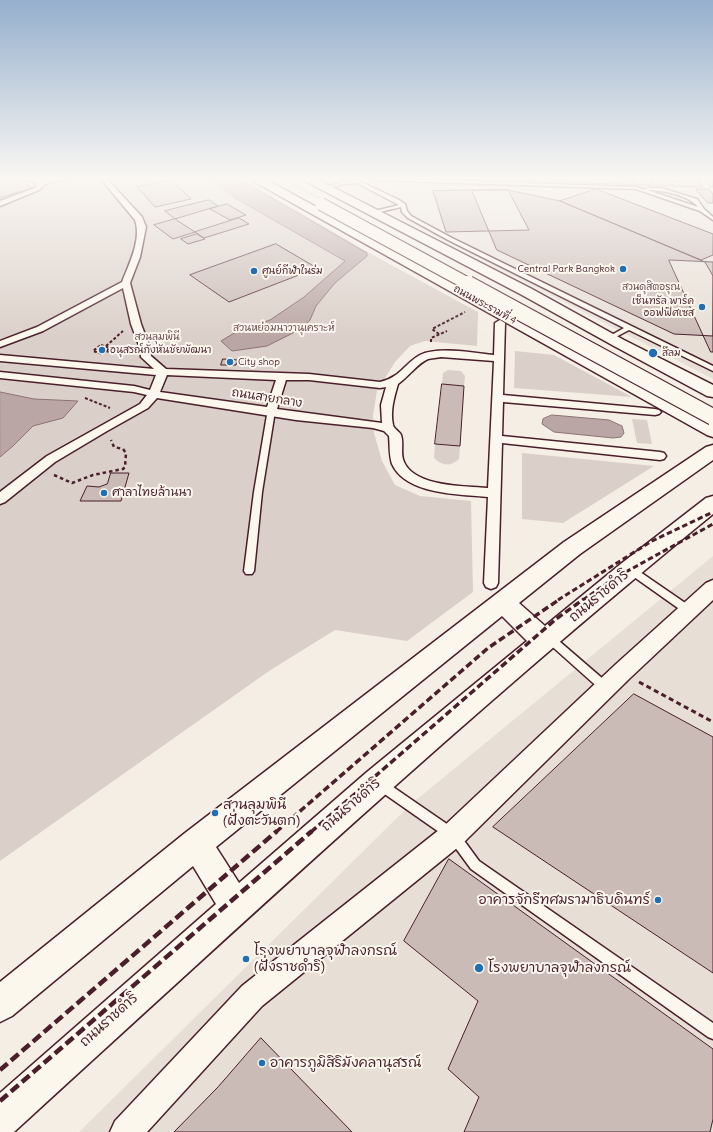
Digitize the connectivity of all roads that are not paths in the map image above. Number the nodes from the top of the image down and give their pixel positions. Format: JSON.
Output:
{"nodes":[{"id":1,"x":141,"y":232,"type":"edge"},
{"id":2,"x":352,"y":232,"type":"edge"},
{"id":3,"x":391,"y":232,"type":"edge"},
{"id":4,"x":397,"y":232,"type":"edge"},
{"id":5,"x":410,"y":232,"type":"edge"},
{"id":6,"x":437,"y":232,"type":"edge"},
{"id":7,"x":489,"y":272,"type":"junction"},
{"id":8,"x":126,"y":283,"type":"junction"},
{"id":9,"x":454,"y":288,"type":"junction"},
{"id":10,"x":500,"y":324,"type":"dead end"},
{"id":11,"x":629,"y":328,"type":"junction"},
{"id":12,"x":610,"y":338,"type":"junction"},
{"id":13,"x":0,"y":344,"type":"edge"},
{"id":14,"x":0,"y":358,"type":"edge"},
{"id":15,"x":498,"y":358,"type":"junction"},
{"id":16,"x":697,"y":361,"type":"junction"},
{"id":17,"x":713,"y":362,"type":"edge"},
{"id":18,"x":713,"y":369,"type":"edge"},
{"id":19,"x":162,"y":372,"type":"junction"},
{"id":20,"x":0,"y":375,"type":"edge"},
{"id":21,"x":282,"y":377,"type":"junction"},
{"id":22,"x":393,"y":382,"type":"junction"},
{"id":23,"x":713,"y":392,"type":"edge"},
{"id":24,"x":154,"y":394,"type":"junction"},
{"id":25,"x":497,"y":398,"type":"junction"},
{"id":26,"x":713,"y":400,"type":"edge"},
{"id":27,"x":271,"y":411,"type":"junction"},
{"id":28,"x":655,"y":412,"type":"dead end"},
{"id":29,"x":713,"y":417,"type":"edge"},
{"id":30,"x":388,"y":428,"type":"junction"},
{"id":31,"x":713,"y":431,"type":"edge"},
{"id":32,"x":496,"y":439,"type":"junction"},
{"id":33,"x":713,"y":451,"type":"edge"},
{"id":34,"x":660,"y":456,"type":"dead end"},
{"id":35,"x":494,"y":493,"type":"junction"},
{"id":36,"x":0,"y":499,"type":"edge"},
{"id":37,"x":713,"y":503,"type":"edge"},
{"id":38,"x":630,"y":569,"type":"junction"},
{"id":39,"x":249,"y":572,"type":"dead end"},
{"id":40,"x":713,"y":588,"type":"edge"},
{"id":41,"x":497,"y":592,"type":"junction"},
{"id":42,"x":688,"y":610,"type":"junction"},
{"id":43,"x":546,"y":640,"type":"junction"},
{"id":44,"x":614,"y":680,"type":"junction"},
{"id":45,"x":377,"y":782,"type":"junction"},
{"id":46,"x":453,"y":835,"type":"junction"},
{"id":47,"x":196,"y":844,"type":"junction"},
{"id":48,"x":236,"y":907,"type":"junction"},
{"id":49,"x":0,"y":1004,"type":"edge"},
{"id":50,"x":713,"y":1032,"type":"edge"},
{"id":51,"x":0,"y":1118,"type":"edge"},
{"id":52,"x":126,"y":1132,"type":"edge"}],
"edges":[{"from":1,"to":8,"type":"street"},
{"from":2,"to":9,"type":"main road","name":"ถนนพระรามที่ 4"},
{"from":3,"to":29,"type":"main road","name":"ถนนพระรามที่ 4","bridge":true},
{"from":4,"to":26,"type":"main road","name":"ถนนพระรามที่ 4"},
{"from":5,"to":7,"type":"main road","name":"ถนนพระรามที่ 4"},
{"from":6,"to":11,"type":"lane"},
{"from":7,"to":9,"type":"main road"},
{"from":7,"to":12,"type":"main road","name":"ถนนพระรามที่ 4"},
{"from":8,"to":13,"type":"street"},
{"from":8,"to":19,"type":"street"},
{"from":9,"to":31,"type":"main road","name":"ถนนพระรามที่ 4"},
{"from":10,"to":15,"type":"street"},
{"from":11,"to":12,"type":"lane"},
{"from":11,"to":16,"type":"lane"},
{"from":12,"to":23,"type":"main road","name":"ถนนพระรามที่ 4"},
{"from":14,"to":19,"type":"street","name":"ถนนสายกลาง"},
{"from":15,"to":22,"type":"street"},
{"from":15,"to":25,"type":"street"},
{"from":16,"to":17,"type":"lane"},
{"from":16,"to":18,"type":"lane"},
{"from":19,"to":21,"type":"street","name":"ถนนสายกลาง"},
{"from":19,"to":24,"type":"street"},
{"from":20,"to":24,"type":"street","name":"ถนนสายกลาง"},
{"from":21,"to":22,"type":"street","name":"ถนนสายกลาง"},
{"from":21,"to":27,"type":"street"},
{"from":22,"to":30,"type":"street"},
{"from":24,"to":27,"type":"street","name":"ถนนสายกลาง"},
{"from":24,"to":36,"type":"street"},
{"from":25,"to":28,"type":"street"},
{"from":25,"to":32,"type":"street"},
{"from":27,"to":30,"type":"street","name":"ถนนสายกลาง"},
{"from":27,"to":39,"type":"lane"},
{"from":30,"to":35,"type":"street"},
{"from":32,"to":34,"type":"street"},
{"from":32,"to":35,"type":"street"},
{"from":33,"to":41,"type":"main road"},
{"from":35,"to":41,"type":"street"},
{"from":37,"to":38,"type":"main road","name":"ถนนราชดำริ"},
{"from":38,"to":42,"type":"lane"},
{"from":38,"to":43,"type":"main road","name":"ถนนราชดำริ"},
{"from":40,"to":42,"type":"street"},
{"from":41,"to":43,"type":"main road"},
{"from":41,"to":47,"type":"main road"},
{"from":42,"to":44,"type":"street"},
{"from":43,"to":44,"type":"lane"},
{"from":43,"to":45,"type":"main road","name":"ถนนราชดำริ"},
{"from":44,"to":46,"type":"street"},
{"from":45,"to":46,"type":"lane"},
{"from":45,"to":48,"type":"main road","name":"ถนนราชดำริ"},
{"from":46,"to":50,"type":"lane"},
{"from":46,"to":52,"type":"street"},
{"from":47,"to":48,"type":"main road"},
{"from":47,"to":49,"type":"main road"},
{"from":48,"to":51,"type":"main road","name":"ถนนราชดำริ"}]}
